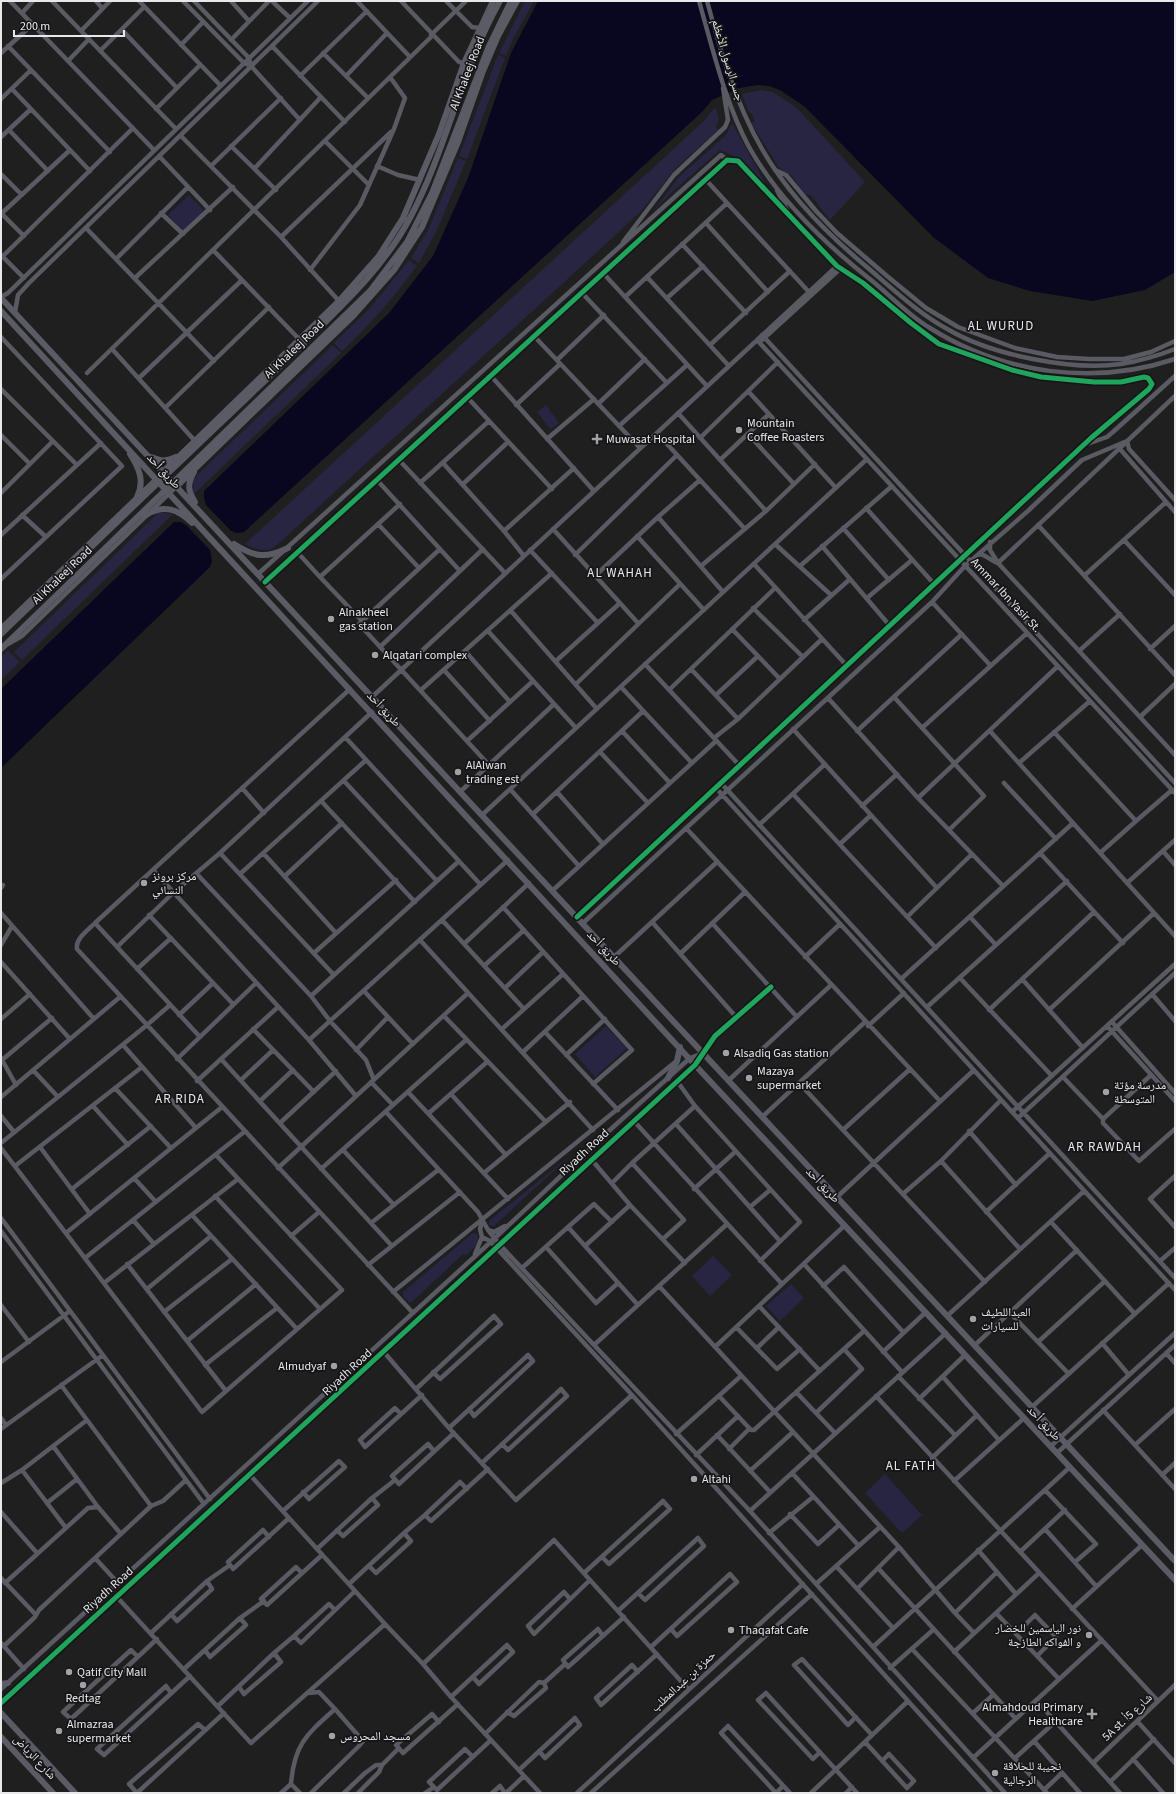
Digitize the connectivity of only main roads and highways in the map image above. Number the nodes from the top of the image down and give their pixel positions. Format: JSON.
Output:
{"nodes":[{"id":1,"x":493,"y":1,"type":"edge"},
{"id":2,"x":500,"y":1,"type":"edge"},
{"id":3,"x":511,"y":1,"type":"edge"},
{"id":4,"x":517,"y":1,"type":"edge"},
{"id":5,"x":455,"y":90,"type":"junction"},
{"id":6,"x":455,"y":108,"type":"junction"},
{"id":7,"x":1,"y":298,"type":"edge"},
{"id":8,"x":1,"y":311,"type":"edge"},
{"id":9,"x":341,"y":319,"type":"junction"},
{"id":10,"x":336,"y":333,"type":"junction"},
{"id":11,"x":302,"y":341,"type":"junction"},
{"id":12,"x":286,"y":354,"type":"junction"},
{"id":13,"x":281,"y":365,"type":"junction"},
{"id":14,"x":127,"y":447,"type":"junction"},
{"id":15,"x":187,"y":449,"type":"junction"},
{"id":16,"x":182,"y":454,"type":"junction"},
{"id":17,"x":148,"y":456,"type":"junction"},
{"id":18,"x":198,"y":466,"type":"junction"},
{"id":19,"x":192,"y":470,"type":"junction"},
{"id":20,"x":163,"y":472,"type":"junction"},
{"id":21,"x":177,"y":486,"type":"junction"},
{"id":22,"x":139,"y":495,"type":"road end"},
{"id":23,"x":202,"y":514,"type":"junction"},
{"id":24,"x":146,"y":515,"type":"road end"},
{"id":25,"x":201,"y":527,"type":"junction"},
{"id":26,"x":225,"y":539,"type":"junction"},
{"id":27,"x":288,"y":548,"type":"road end"},
{"id":28,"x":1,"y":634,"type":"edge"},
{"id":29,"x":1,"y":649,"type":"edge"},
{"id":30,"x":680,"y":1047,"type":"junction"},
{"id":31,"x":668,"y":1078,"type":"road end"},
{"id":32,"x":1175,"y":1561,"type":"edge"},
{"id":33,"x":1175,"y":1580,"type":"edge"},
{"id":34,"x":8,"y":1683,"type":"road end"},
{"id":35,"x":1,"y":1684,"type":"edge"},
{"id":36,"x":1,"y":1714,"type":"edge"},
{"id":37,"x":1,"y":1736,"type":"edge"},
{"id":38,"x":53,"y":1793,"type":"edge"},
{"id":39,"x":74,"y":1793,"type":"edge"}],
"edges":[{"from":1,"to":5,"type":"main road"},
{"from":2,"to":6,"type":"main road","name":"Al Khaleej Road"},
{"from":3,"to":9,"type":"main road","name":"Al Khaleej Road"},
{"from":4,"to":10,"type":"main road"},
{"from":5,"to":6,"type":"main road"},
{"from":5,"to":11,"type":"main road"},
{"from":6,"to":11,"type":"main road","name":"Al Khaleej Road"},
{"from":7,"to":17,"type":"main road","name":"طريق أحد"},
{"from":8,"to":14,"type":"main road","name":"طريق أحد"},
{"from":9,"to":10,"type":"main road"},
{"from":9,"to":29,"type":"main road","name":"Al Khaleej Road","bridge":true},
{"from":10,"to":18,"type":"main road"},
{"from":11,"to":12,"type":"main road"},
{"from":11,"to":13,"type":"main road","name":"Al Khaleej Road"},
{"from":12,"to":13,"type":"main road"},
{"from":12,"to":15,"type":"main road"},
{"from":13,"to":28,"type":"main road","name":"Al Khaleej Road","bridge":true},
{"from":14,"to":22,"type":"main road"},
{"from":14,"to":25,"type":"main road","name":"طريق أحد"},
{"from":15,"to":16,"type":"main road"},
{"from":15,"to":17,"type":"main road"},
{"from":16,"to":19,"type":"main road"},
{"from":16,"to":20,"type":"main road"},
{"from":17,"to":20,"type":"main road","name":"طريق أحد"},
{"from":18,"to":19,"type":"main road"},
{"from":18,"to":23,"type":"main road"},
{"from":19,"to":21,"type":"main road"},
{"from":20,"to":21,"type":"main road","name":"طريق أحد"},
{"from":21,"to":23,"type":"main road","name":"طريق أحد"},
{"from":23,"to":26,"type":"main road","name":"طريق أحد"},
{"from":24,"to":25,"type":"main road"},
{"from":25,"to":30,"type":"main road","name":"طريق أحد"},
{"from":26,"to":27,"type":"main road"},
{"from":26,"to":32,"type":"main road","name":"طريق أحد"},
{"from":30,"to":31,"type":"main road"},
{"from":30,"to":33,"type":"main road","name":"طريق أحد"},
{"from":34,"to":35,"type":"main road"},
{"from":36,"to":39,"type":"main road"},
{"from":37,"to":38,"type":"main road","name":"شارع الرياض"}]}
